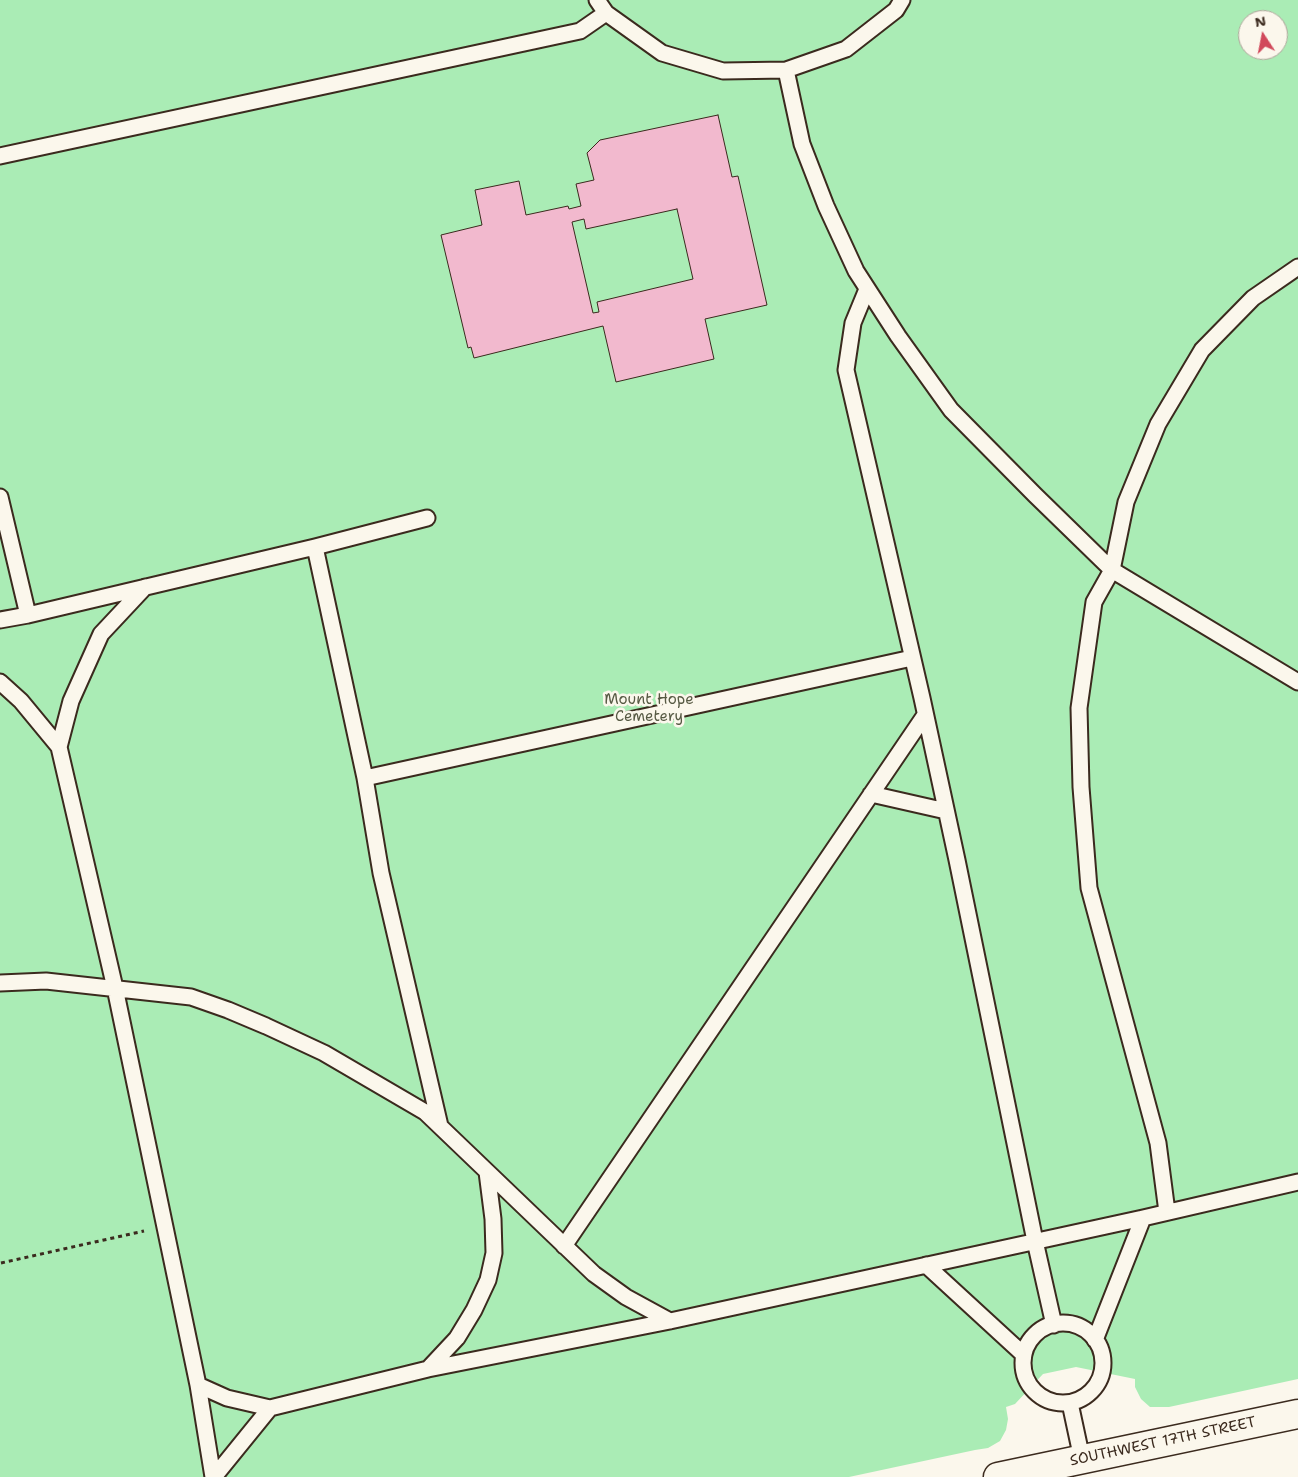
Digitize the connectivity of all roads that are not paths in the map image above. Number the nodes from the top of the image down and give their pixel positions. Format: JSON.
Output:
{"nodes":[{"id":1,"x":597,"y":0,"type":"edge"},
{"id":2,"x":902,"y":0,"type":"edge"},
{"id":3,"x":606,"y":13,"type":"junction"},
{"id":4,"x":786,"y":70,"type":"junction"},
{"id":5,"x":0,"y":156,"type":"edge"},
{"id":6,"x":1298,"y":267,"type":"edge"},
{"id":7,"x":867,"y":288,"type":"junction"},
{"id":8,"x":0,"y":497,"type":"edge"},
{"id":9,"x":427,"y":518,"type":"dead end"},
{"id":10,"x":315,"y":547,"type":"junction"},
{"id":11,"x":1112,"y":570,"type":"junction"},
{"id":12,"x":145,"y":587,"type":"junction"},
{"id":13,"x":28,"y":615,"type":"junction"},
{"id":14,"x":0,"y":620,"type":"edge"},
{"id":15,"x":912,"y":658,"type":"junction"},
{"id":16,"x":0,"y":682,"type":"edge"},
{"id":17,"x":1298,"y":682,"type":"edge"},
{"id":18,"x":925,"y":715,"type":"junction"},
{"id":19,"x":59,"y":748,"type":"junction"},
{"id":20,"x":365,"y":778,"type":"junction"},
{"id":21,"x":871,"y":794,"type":"junction"},
{"id":22,"x":946,"y":811,"type":"junction"},
{"id":23,"x":0,"y":983,"type":"edge"},
{"id":24,"x":115,"y":988,"type":"junction"},
{"id":25,"x":440,"y":1126,"type":"junction"},
{"id":26,"x":487,"y":1172,"type":"junction"},
{"id":27,"x":1298,"y":1182,"type":"edge"},
{"id":28,"x":1167,"y":1212,"type":"junction"},
{"id":29,"x":1142,"y":1218,"type":"junction"},
{"id":30,"x":1035,"y":1241,"type":"junction"},
{"id":31,"x":564,"y":1246,"type":"junction"},
{"id":32,"x":926,"y":1265,"type":"junction"},
{"id":33,"x":670,"y":1321,"type":"junction"},
{"id":34,"x":1054,"y":1325,"type":"junction"},
{"id":35,"x":1095,"y":1340,"type":"junction"},
{"id":36,"x":1024,"y":1356,"type":"junction"},
{"id":37,"x":428,"y":1369,"type":"junction"},
{"id":38,"x":198,"y":1385,"type":"junction"},
{"id":39,"x":1070,"y":1403,"type":"junction"},
{"id":40,"x":270,"y":1408,"type":"junction"},
{"id":41,"x":1298,"y":1414,"type":"edge"},
{"id":42,"x":1082,"y":1459,"type":"junction"},
{"id":43,"x":214,"y":1477,"type":"edge"},
{"id":44,"x":998,"y":1477,"type":"edge"}],
"edges":[{"from":1,"to":3,"type":"lane"},
{"from":2,"to":4,"type":"lane"},
{"from":3,"to":4,"type":"lane"},
{"from":3,"to":5,"type":"lane"},
{"from":4,"to":7,"type":"lane"},
{"from":6,"to":11,"type":"lane"},
{"from":7,"to":11,"type":"lane"},
{"from":7,"to":15,"type":"lane"},
{"from":8,"to":13,"type":"lane"},
{"from":9,"to":10,"type":"lane"},
{"from":10,"to":12,"type":"lane"},
{"from":10,"to":20,"type":"lane"},
{"from":11,"to":17,"type":"lane"},
{"from":11,"to":28,"type":"lane"},
{"from":12,"to":13,"type":"lane"},
{"from":12,"to":19,"type":"lane"},
{"from":13,"to":14,"type":"lane"},
{"from":15,"to":18,"type":"lane"},
{"from":15,"to":20,"type":"lane"},
{"from":16,"to":19,"type":"lane"},
{"from":18,"to":21,"type":"lane"},
{"from":18,"to":22,"type":"lane"},
{"from":19,"to":24,"type":"lane"},
{"from":20,"to":25,"type":"lane"},
{"from":21,"to":22,"type":"lane"},
{"from":21,"to":31,"type":"lane"},
{"from":22,"to":30,"type":"lane"},
{"from":23,"to":24,"type":"lane"},
{"from":24,"to":25,"type":"lane"},
{"from":24,"to":38,"type":"lane"},
{"from":25,"to":26,"type":"lane"},
{"from":26,"to":31,"type":"lane"},
{"from":26,"to":37,"type":"lane"},
{"from":27,"to":28,"type":"lane"},
{"from":28,"to":29,"type":"lane"},
{"from":29,"to":30,"type":"lane"},
{"from":29,"to":35,"type":"lane"},
{"from":30,"to":32,"type":"lane"},
{"from":30,"to":34,"type":"lane"},
{"from":31,"to":33,"type":"lane"},
{"from":32,"to":33,"type":"lane"},
{"from":32,"to":36,"type":"lane"},
{"from":33,"to":37,"type":"lane"},
{"from":34,"to":35,"type":"lane"},
{"from":34,"to":36,"type":"lane"},
{"from":35,"to":39,"type":"lane"},
{"from":36,"to":39,"type":"lane"},
{"from":37,"to":40,"type":"lane"},
{"from":38,"to":40,"type":"lane"},
{"from":38,"to":43,"type":"lane"},
{"from":39,"to":42,"type":"lane"},
{"from":40,"to":43,"type":"lane"},
{"from":41,"to":42,"type":"main road","name":"SOUTHWEST 17TH STREET"},
{"from":42,"to":44,"type":"main road","name":"SOUTHWEST 17TH STREET"}]}
